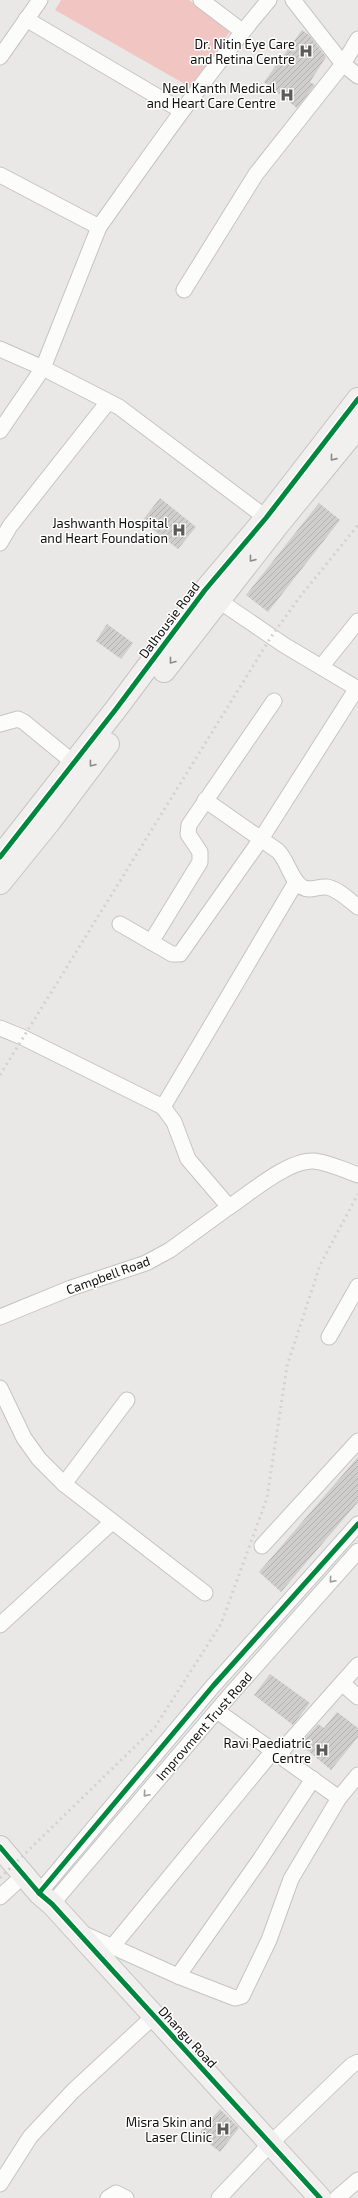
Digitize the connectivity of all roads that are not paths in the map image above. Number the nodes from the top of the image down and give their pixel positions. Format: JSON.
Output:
{"nodes":[{"id":1,"x":40,"y":0,"type":"edge"},
{"id":2,"x":201,"y":0,"type":"edge"},
{"id":3,"x":269,"y":0,"type":"edge"},
{"id":4,"x":293,"y":0,"type":"edge"},
{"id":5,"x":26,"y":19,"type":"junction"},
{"id":6,"x":242,"y":32,"type":"junction"},
{"id":7,"x":358,"y":39,"type":"edge"},
{"id":8,"x":0,"y":57,"type":"edge"},
{"id":9,"x":343,"y":64,"type":"junction"},
{"id":10,"x":358,"y":76,"type":"edge"},
{"id":11,"x":182,"y":110,"type":"junction"},
{"id":12,"x":0,"y":175,"type":"edge"},
{"id":13,"x":99,"y":227,"type":"junction"},
{"id":14,"x":184,"y":290,"type":"dead end"},
{"id":15,"x":0,"y":349,"type":"edge"},
{"id":16,"x":43,"y":368,"type":"junction"},
{"id":17,"x":358,"y":399,"type":"edge"},
{"id":18,"x":108,"y":402,"type":"junction"},
{"id":19,"x":358,"y":427,"type":"edge"},
{"id":20,"x":0,"y":431,"type":"edge"},
{"id":21,"x":272,"y":522,"type":"junction"},
{"id":22,"x":5,"y":523,"type":"edge"},
{"id":23,"x":0,"y":544,"type":"edge"},
{"id":24,"x":212,"y":596,"type":"junction"},
{"id":25,"x":358,"y":621,"type":"edge"},
{"id":26,"x":321,"y":667,"type":"junction"},
{"id":27,"x":358,"y":689,"type":"edge"},
{"id":28,"x":274,"y":701,"type":"dead end"},
{"id":29,"x":0,"y":724,"type":"edge"},
{"id":30,"x":74,"y":763,"type":"junction"},
{"id":31,"x":205,"y":800,"type":"junction"},
{"id":32,"x":261,"y":839,"type":"junction"},
{"id":33,"x":3,"y":871,"type":"edge"},
{"id":34,"x":296,"y":882,"type":"junction"},
{"id":35,"x":358,"y":907,"type":"edge"},
{"id":36,"x":120,"y":924,"type":"dead end"},
{"id":37,"x":151,"y":942,"type":"junction"},
{"id":38,"x":0,"y":1028,"type":"edge"},
{"id":39,"x":163,"y":1107,"type":"junction"},
{"id":40,"x":358,"y":1175,"type":"edge"},
{"id":41,"x":229,"y":1207,"type":"junction"},
{"id":42,"x":358,"y":1286,"type":"edge"},
{"id":43,"x":0,"y":1317,"type":"edge"},
{"id":44,"x":329,"y":1337,"type":"dead end"},
{"id":45,"x":0,"y":1388,"type":"edge"},
{"id":46,"x":127,"y":1400,"type":"dead end"},
{"id":47,"x":358,"y":1441,"type":"edge"},
{"id":48,"x":64,"y":1484,"type":"junction"},
{"id":49,"x":112,"y":1522,"type":"junction"},
{"id":50,"x":358,"y":1524,"type":"edge"},
{"id":51,"x":262,"y":1546,"type":"dead end"},
{"id":52,"x":358,"y":1550,"type":"edge"},
{"id":53,"x":205,"y":1593,"type":"dead end"},
{"id":54,"x":1,"y":1623,"type":"edge"},
{"id":55,"x":358,"y":1665,"type":"edge"},
{"id":56,"x":343,"y":1684,"type":"junction"},
{"id":57,"x":213,"y":1686,"type":"junction"},
{"id":58,"x":230,"y":1695,"type":"junction"},
{"id":59,"x":358,"y":1697,"type":"edge"},
{"id":60,"x":217,"y":1711,"type":"junction"},
{"id":61,"x":276,"y":1753,"type":"junction"},
{"id":62,"x":358,"y":1775,"type":"edge"},
{"id":63,"x":312,"y":1779,"type":"junction"},
{"id":64,"x":339,"y":1798,"type":"junction"},
{"id":65,"x":0,"y":1848,"type":"edge"},
{"id":66,"x":23,"y":1876,"type":"junction"},
{"id":67,"x":0,"y":1897,"type":"edge"},
{"id":68,"x":45,"y":1898,"type":"junction"},
{"id":69,"x":74,"y":1929,"type":"junction"},
{"id":70,"x":112,"y":1947,"type":"junction"},
{"id":71,"x":178,"y":1976,"type":"junction"},
{"id":72,"x":154,"y":2016,"type":"junction"},
{"id":73,"x":358,"y":2062,"type":"edge"},
{"id":74,"x":271,"y":2143,"type":"junction"},
{"id":75,"x":358,"y":2180,"type":"edge"},
{"id":76,"x":0,"y":2184,"type":"edge"},
{"id":77,"x":108,"y":2198,"type":"edge"},
{"id":78,"x":126,"y":2198,"type":"edge"},
{"id":79,"x":219,"y":2198,"type":"edge"},
{"id":80,"x":320,"y":2198,"type":"edge"},
{"id":81,"x":337,"y":2198,"type":"edge"}],
"edges":[{"from":1,"to":5,"type":"street"},
{"from":2,"to":6,"type":"street"},
{"from":3,"to":6,"type":"street"},
{"from":4,"to":9,"type":"street"},
{"from":5,"to":8,"type":"street"},
{"from":5,"to":11,"type":"street"},
{"from":6,"to":11,"type":"street"},
{"from":7,"to":9,"type":"street"},
{"from":9,"to":10,"type":"street"},
{"from":9,"to":14,"type":"street"},
{"from":11,"to":13,"type":"street"},
{"from":12,"to":13,"type":"street"},
{"from":13,"to":16,"type":"street"},
{"from":15,"to":16,"type":"street"},
{"from":16,"to":18,"type":"street"},
{"from":16,"to":20,"type":"street"},
{"from":17,"to":21,"type":"street","name":"Dalhousie Road"},
{"from":18,"to":21,"type":"street"},
{"from":18,"to":22,"type":"street"},
{"from":19,"to":21,"type":"street","name":"Dalhousie Road","one_way":true},
{"from":21,"to":24,"type":"street","name":"Dalhousie Road"},
{"from":22,"to":23,"type":"street"},
{"from":24,"to":26,"type":"street"},
{"from":24,"to":30,"type":"street","name":"Dalhousie Road"},
{"from":24,"to":33,"type":"street","name":"Dalhousie Road","one_way":true},
{"from":25,"to":26,"type":"street"},
{"from":26,"to":27,"type":"street"},
{"from":27,"to":32,"type":"street"},
{"from":28,"to":31,"type":"street"},
{"from":29,"to":30,"type":"street"},
{"from":30,"to":33,"type":"street","name":"Dalhousie Road"},
{"from":31,"to":32,"type":"street"},
{"from":31,"to":37,"type":"street"},
{"from":32,"to":34,"type":"street"},
{"from":32,"to":37,"type":"street"},
{"from":34,"to":35,"type":"street"},
{"from":34,"to":39,"type":"street"},
{"from":36,"to":37,"type":"street"},
{"from":38,"to":39,"type":"street"},
{"from":39,"to":41,"type":"street"},
{"from":40,"to":41,"type":"street","name":"Campbell Road"},
{"from":41,"to":43,"type":"street","name":"Campbell Road"},
{"from":42,"to":44,"type":"street"},
{"from":45,"to":48,"type":"street"},
{"from":46,"to":48,"type":"street"},
{"from":47,"to":51,"type":"street"},
{"from":48,"to":49,"type":"street"},
{"from":49,"to":53,"type":"street"},
{"from":49,"to":54,"type":"street"},
{"from":50,"to":57,"type":"street"},
{"from":52,"to":58,"type":"street","name":"Improvment Trust Road","one_way":true},
{"from":55,"to":56,"type":"street"},
{"from":56,"to":59,"type":"street"},
{"from":56,"to":61,"type":"street"},
{"from":57,"to":58,"type":"street"},
{"from":57,"to":68,"type":"street"},
{"from":58,"to":60,"type":"street","name":"Improvment Trust Road"},
{"from":60,"to":61,"type":"street"},
{"from":60,"to":68,"type":"street","name":"Improvment Trust Road","one_way":true},
{"from":61,"to":63,"type":"street"},
{"from":61,"to":70,"type":"street"},
{"from":62,"to":64,"type":"street"},
{"from":63,"to":64,"type":"street"},
{"from":63,"to":71,"type":"street"},
{"from":64,"to":71,"type":"street"},
{"from":65,"to":66,"type":"street","name":"Dhangu Road"},
{"from":66,"to":67,"type":"street"},
{"from":66,"to":68,"type":"street","name":"Dhangu Road"},
{"from":68,"to":69,"type":"street","name":"Dhangu Road"},
{"from":69,"to":70,"type":"street"},
{"from":69,"to":72,"type":"street","name":"Dhangu Road"},
{"from":70,"to":71,"type":"street"},
{"from":72,"to":74,"type":"street","name":"Dhangu Road"},
{"from":72,"to":76,"type":"street"},
{"from":73,"to":74,"type":"street"},
{"from":74,"to":79,"type":"street"},
{"from":74,"to":80,"type":"street","name":"Dhangu Road"},
{"from":75,"to":81,"type":"street"},
{"from":77,"to":78,"type":"street"}]}
